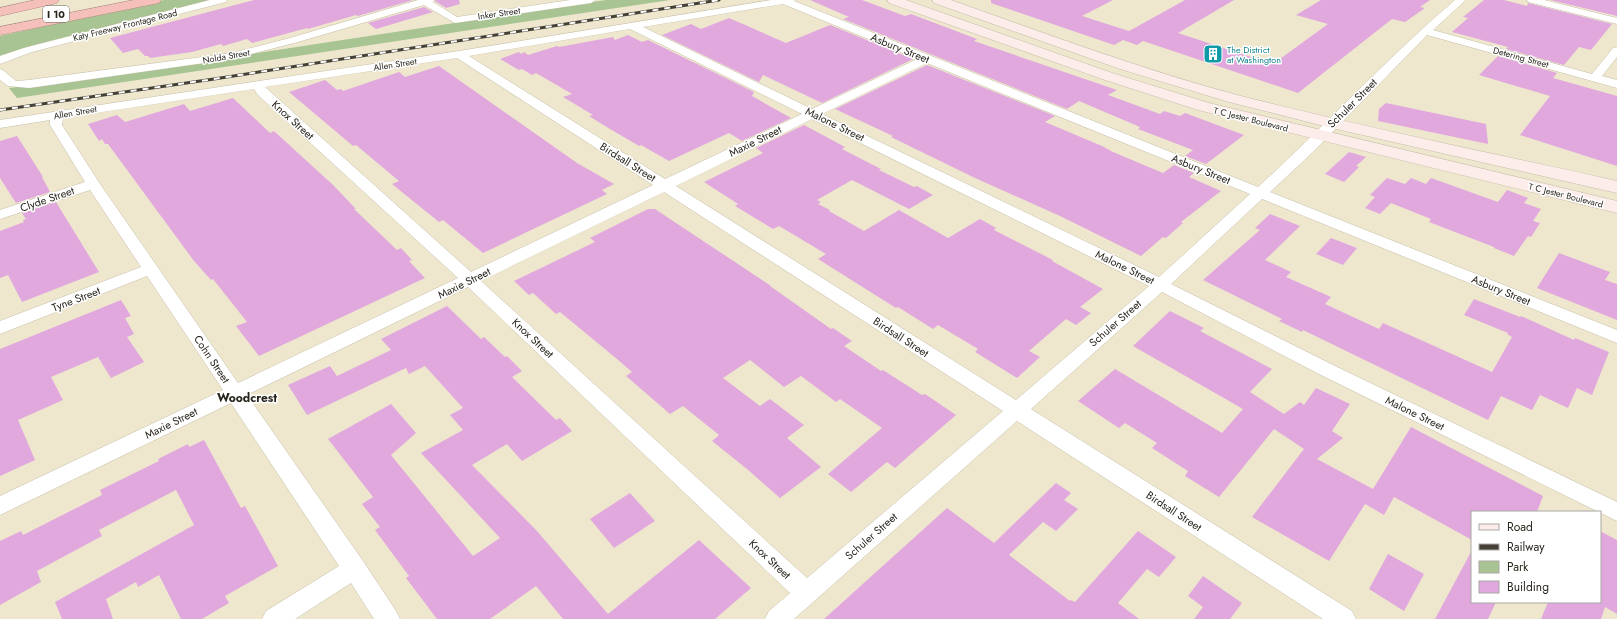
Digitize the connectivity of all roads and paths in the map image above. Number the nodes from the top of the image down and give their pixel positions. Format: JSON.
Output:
{"nodes":[{"id":1,"x":25,"y":0,"type":"edge"},
{"id":2,"x":52,"y":0,"type":"edge"},
{"id":3,"x":113,"y":0,"type":"edge"},
{"id":4,"x":154,"y":0,"type":"edge"},
{"id":5,"x":222,"y":0,"type":"edge"},
{"id":6,"x":426,"y":0,"type":"edge"},
{"id":7,"x":592,"y":0,"type":"edge"},
{"id":8,"x":787,"y":0,"type":"edge"},
{"id":9,"x":894,"y":0,"type":"edge"},
{"id":10,"x":939,"y":0,"type":"edge"},
{"id":11,"x":1461,"y":0,"type":"edge"},
{"id":12,"x":1532,"y":0,"type":"edge"},
{"id":13,"x":0,"y":7,"type":"edge"},
{"id":14,"x":0,"y":12,"type":"edge"},
{"id":15,"x":991,"y":18,"type":"junction"},
{"id":16,"x":1617,"y":21,"type":"edge"},
{"id":17,"x":632,"y":26,"type":"junction"},
{"id":18,"x":0,"y":28,"type":"edge"},
{"id":19,"x":970,"y":28,"type":"junction"},
{"id":20,"x":0,"y":31,"type":"edge"},
{"id":21,"x":1425,"y":31,"type":"junction"},
{"id":22,"x":1617,"y":50,"type":"edge"},
{"id":23,"x":459,"y":54,"type":"junction"},
{"id":24,"x":926,"y":59,"type":"junction"},
{"id":25,"x":0,"y":61,"type":"edge"},
{"id":26,"x":1125,"y":66,"type":"junction"},
{"id":27,"x":0,"y":73,"type":"edge"},
{"id":28,"x":1107,"y":76,"type":"junction"},
{"id":29,"x":1595,"y":78,"type":"junction"},
{"id":30,"x":1617,"y":84,"type":"edge"},
{"id":31,"x":258,"y":85,"type":"junction"},
{"id":32,"x":813,"y":114,"type":"junction"},
{"id":33,"x":57,"y":116,"type":"junction"},
{"id":34,"x":19,"y":121,"type":"junction"},
{"id":35,"x":1332,"y":123,"type":"junction"},
{"id":36,"x":0,"y":124,"type":"edge"},
{"id":37,"x":0,"y":129,"type":"edge"},
{"id":38,"x":1319,"y":136,"type":"junction"},
{"id":39,"x":93,"y":184,"type":"junction"},
{"id":40,"x":664,"y":185,"type":"junction"},
{"id":41,"x":1617,"y":187,"type":"edge"},
{"id":42,"x":1258,"y":193,"type":"junction"},
{"id":43,"x":1617,"y":207,"type":"edge"},
{"id":44,"x":0,"y":215,"type":"edge"},
{"id":45,"x":151,"y":269,"type":"junction"},
{"id":46,"x":470,"y":280,"type":"junction"},
{"id":47,"x":1160,"y":284,"type":"junction"},
{"id":48,"x":0,"y":328,"type":"edge"},
{"id":49,"x":1617,"y":337,"type":"edge"},
{"id":50,"x":235,"y":393,"type":"junction"},
{"id":51,"x":1015,"y":410,"type":"junction"},
{"id":52,"x":0,"y":506,"type":"edge"},
{"id":53,"x":1617,"y":512,"type":"edge"},
{"id":54,"x":355,"y":568,"type":"junction"},
{"id":55,"x":807,"y":593,"type":"junction"},
{"id":56,"x":274,"y":619,"type":"edge"},
{"id":57,"x":388,"y":619,"type":"edge"},
{"id":58,"x":777,"y":619,"type":"edge"},
{"id":59,"x":1344,"y":619,"type":"edge"}],
"edges":[{"from":1,"to":13,"type":"highway"},
{"from":2,"to":14,"type":"highway","number":"I 10"},
{"from":3,"to":18,"type":"highway","number":"I 10"},
{"from":4,"to":20,"type":"highway"},
{"from":5,"to":25,"type":"street","name":"Katy Freeway Frontage Road"},
{"from":6,"to":7,"type":"street","name":"Inker Street"},
{"from":6,"to":27,"type":"street","name":"Nolda Street"},
{"from":8,"to":17,"type":"street","name":"Allen Street"},
{"from":8,"to":24,"type":"street","name":"Asbury Street"},
{"from":9,"to":19,"type":"main road","name":"T C Jester Boulevard"},
{"from":10,"to":15,"type":"main road","name":"T C Jester Boulevard"},
{"from":11,"to":21,"type":"street","name":"Schuler Street"},
{"from":12,"to":16,"type":"street"},
{"from":15,"to":19,"type":"main road"},
{"from":15,"to":26,"type":"main road","name":"T C Jester Boulevard"},
{"from":17,"to":23,"type":"street","name":"Allen Street"},
{"from":17,"to":32,"type":"street","name":"Malone Street"},
{"from":19,"to":28,"type":"main road","name":"T C Jester Boulevard"},
{"from":21,"to":29,"type":"street","name":"Detering Street"},
{"from":21,"to":35,"type":"street","name":"Schuler Street"},
{"from":22,"to":29,"type":"street"},
{"from":23,"to":31,"type":"street","name":"Allen Street"},
{"from":23,"to":40,"type":"street","name":"Birdsall Street"},
{"from":24,"to":32,"type":"street","name":"Maxie Street"},
{"from":24,"to":42,"type":"street","name":"Asbury Street"},
{"from":26,"to":28,"type":"main road"},
{"from":26,"to":35,"type":"main road","name":"T C Jester Boulevard"},
{"from":28,"to":38,"type":"main road","name":"T C Jester Boulevard"},
{"from":29,"to":30,"type":"street","name":"Detering Street"},
{"from":31,"to":33,"type":"street","name":"Allen Street"},
{"from":31,"to":46,"type":"street","name":"Knox Street"},
{"from":32,"to":40,"type":"street","name":"Maxie Street"},
{"from":32,"to":47,"type":"street","name":"Malone Street"},
{"from":33,"to":34,"type":"street","name":"Allen Street"},
{"from":33,"to":39,"type":"street","name":"Cohn Street"},
{"from":34,"to":36,"type":"street","name":"Allen Street"},
{"from":34,"to":37,"type":"street"},
{"from":35,"to":38,"type":"street","name":"Schuler Street"},
{"from":35,"to":41,"type":"main road","name":"T C Jester Boulevard"},
{"from":38,"to":42,"type":"street","name":"Schuler Street"},
{"from":38,"to":43,"type":"main road","name":"T C Jester Boulevard"},
{"from":39,"to":44,"type":"street","name":"Clyde Street"},
{"from":39,"to":45,"type":"street","name":"Cohn Street"},
{"from":40,"to":46,"type":"street","name":"Maxie Street"},
{"from":40,"to":51,"type":"street","name":"Birdsall Street"},
{"from":41,"to":43,"type":"main road"},
{"from":42,"to":47,"type":"street","name":"Schuler Street"},
{"from":42,"to":49,"type":"street","name":"Asbury Street"},
{"from":45,"to":48,"type":"street","name":"Tyne Street"},
{"from":45,"to":50,"type":"street","name":"Cohn Street"},
{"from":46,"to":50,"type":"street","name":"Maxie Street"},
{"from":46,"to":55,"type":"street","name":"Knox Street"},
{"from":47,"to":51,"type":"street","name":"Schuler Street"},
{"from":47,"to":53,"type":"street","name":"Malone Street"},
{"from":50,"to":52,"type":"street","name":"Maxie Street"},
{"from":50,"to":54,"type":"street","name":"Cohn Street"},
{"from":51,"to":55,"type":"street","name":"Schuler Street"},
{"from":51,"to":59,"type":"street","name":"Birdsall Street"},
{"from":54,"to":56,"type":"street"},
{"from":54,"to":57,"type":"street","name":"Cohn Street"},
{"from":55,"to":58,"type":"street","name":"Schuler Street"}]}
